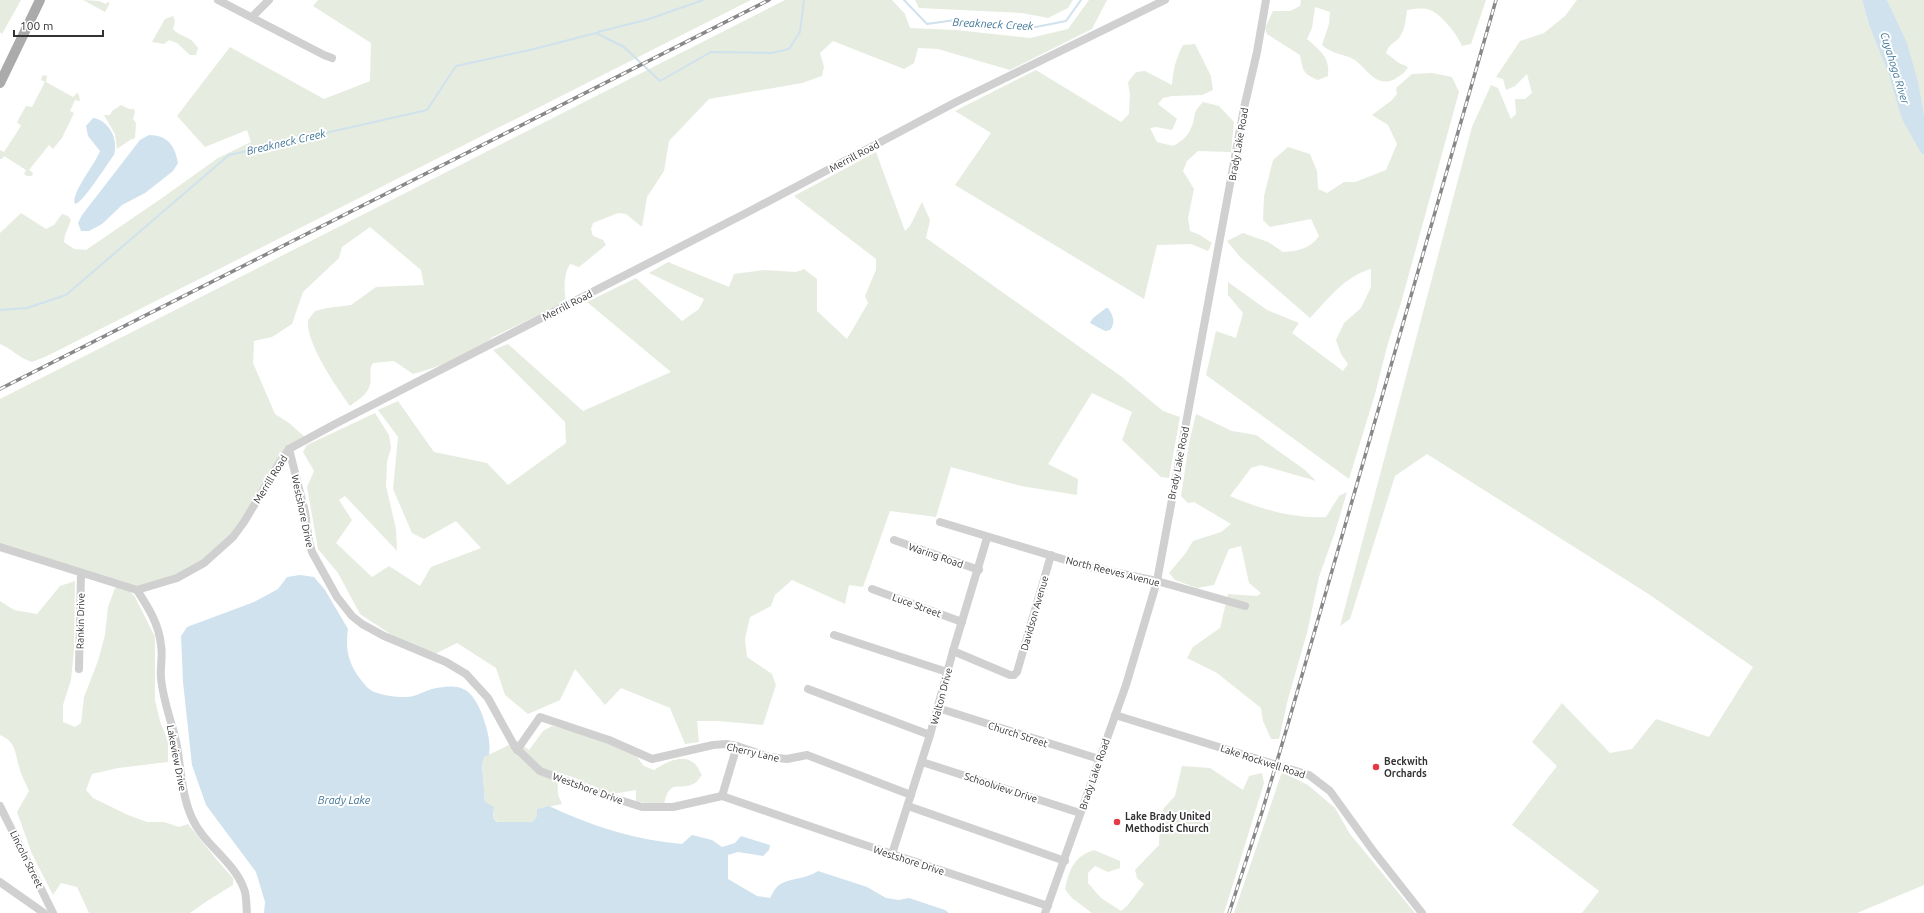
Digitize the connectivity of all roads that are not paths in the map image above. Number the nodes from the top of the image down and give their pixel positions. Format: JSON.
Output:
{"nodes":[{"id":1,"x":40,"y":0,"type":"edge"},
{"id":2,"x":218,"y":0,"type":"edge"},
{"id":3,"x":269,"y":0,"type":"edge"},
{"id":4,"x":1165,"y":0,"type":"edge"},
{"id":5,"x":1266,"y":0,"type":"edge"},
{"id":6,"x":252,"y":17,"type":"junction"},
{"id":7,"x":332,"y":58,"type":"dead end"},
{"id":8,"x":0,"y":83,"type":"edge"},
{"id":9,"x":289,"y":449,"type":"junction"},
{"id":10,"x":940,"y":522,"type":"dead end"},
{"id":11,"x":987,"y":538,"type":"junction"},
{"id":12,"x":894,"y":540,"type":"dead end"},
{"id":13,"x":0,"y":547,"type":"edge"},
{"id":14,"x":1051,"y":555,"type":"junction"},
{"id":15,"x":979,"y":570,"type":"junction"},
{"id":16,"x":81,"y":573,"type":"junction"},
{"id":17,"x":1157,"y":581,"type":"junction"},
{"id":18,"x":872,"y":589,"type":"dead end"},
{"id":19,"x":138,"y":590,"type":"junction"},
{"id":20,"x":1245,"y":606,"type":"dead end"},
{"id":21,"x":962,"y":622,"type":"junction"},
{"id":22,"x":834,"y":635,"type":"dead end"},
{"id":23,"x":953,"y":651,"type":"junction"},
{"id":24,"x":79,"y":669,"type":"dead end"},
{"id":25,"x":947,"y":672,"type":"junction"},
{"id":26,"x":808,"y":689,"type":"dead end"},
{"id":27,"x":938,"y":708,"type":"junction"},
{"id":28,"x":1115,"y":715,"type":"junction"},
{"id":29,"x":930,"y":735,"type":"junction"},
{"id":30,"x":737,"y":746,"type":"junction"},
{"id":31,"x":517,"y":750,"type":"junction"},
{"id":32,"x":1099,"y":759,"type":"junction"},
{"id":33,"x":922,"y":762,"type":"junction"},
{"id":34,"x":911,"y":795,"type":"junction"},
{"id":35,"x":722,"y":796,"type":"junction"},
{"id":36,"x":0,"y":806,"type":"edge"},
{"id":37,"x":908,"y":806,"type":"junction"},
{"id":38,"x":1080,"y":813,"type":"junction"},
{"id":39,"x":892,"y":854,"type":"junction"},
{"id":40,"x":1064,"y":861,"type":"junction"},
{"id":41,"x":0,"y":882,"type":"edge"},
{"id":42,"x":1047,"y":909,"type":"edge"},
{"id":43,"x":44,"y":913,"type":"edge"},
{"id":44,"x":53,"y":913,"type":"edge"},
{"id":45,"x":247,"y":913,"type":"edge"},
{"id":46,"x":1422,"y":913,"type":"edge"}],
"edges":[{"from":1,"to":8,"type":"main road"},
{"from":2,"to":6,"type":"street"},
{"from":3,"to":6,"type":"street"},
{"from":4,"to":9,"type":"street","name":"Merrill Road"},
{"from":5,"to":17,"type":"street","name":"Brady Lake Road"},
{"from":6,"to":7,"type":"street"},
{"from":9,"to":19,"type":"street","name":"Merrill Road"},
{"from":9,"to":31,"type":"street","name":"Westshore Drive"},
{"from":10,"to":11,"type":"street","name":"North Reeves Avenue"},
{"from":11,"to":14,"type":"street","name":"North Reeves Avenue"},
{"from":11,"to":15,"type":"street","name":"Walton Drive"},
{"from":12,"to":15,"type":"street","name":"Waring Road"},
{"from":13,"to":16,"type":"street"},
{"from":14,"to":17,"type":"street","name":"North Reeves Avenue"},
{"from":14,"to":23,"type":"street","name":"Davidson Avenue"},
{"from":15,"to":21,"type":"street","name":"Walton Drive"},
{"from":16,"to":19,"type":"street"},
{"from":16,"to":24,"type":"street","name":"Rankin Drive"},
{"from":17,"to":20,"type":"street","name":"North Reeves Avenue"},
{"from":17,"to":28,"type":"street","name":"Brady Lake Road"},
{"from":18,"to":21,"type":"street","name":"Luce Street"},
{"from":19,"to":45,"type":"street","name":"Lakeview Drive"},
{"from":21,"to":23,"type":"street","name":"Walton Drive"},
{"from":22,"to":25,"type":"street"},
{"from":23,"to":25,"type":"street","name":"Walton Drive"},
{"from":25,"to":27,"type":"street","name":"Walton Drive"},
{"from":26,"to":29,"type":"street"},
{"from":27,"to":29,"type":"street","name":"Walton Drive"},
{"from":27,"to":32,"type":"street","name":"Church Street"},
{"from":28,"to":32,"type":"street","name":"Brady Lake Road"},
{"from":28,"to":46,"type":"street","name":"Lake Rockwell Road"},
{"from":29,"to":33,"type":"street","name":"Walton Drive"},
{"from":30,"to":31,"type":"street","name":"Cherry Lane"},
{"from":30,"to":34,"type":"street","name":"Cherry Lane"},
{"from":30,"to":35,"type":"street"},
{"from":31,"to":35,"type":"street","name":"Westshore Drive"},
{"from":32,"to":38,"type":"street","name":"Brady Lake Road"},
{"from":33,"to":34,"type":"street","name":"Walton Drive"},
{"from":33,"to":38,"type":"street","name":"Schoolview Drive"},
{"from":34,"to":37,"type":"street","name":"Walton Drive"},
{"from":35,"to":39,"type":"street","name":"Westshore Drive"},
{"from":36,"to":44,"type":"street","name":"Lincoln Street"},
{"from":37,"to":39,"type":"street","name":"Walton Drive"},
{"from":37,"to":40,"type":"street"},
{"from":38,"to":40,"type":"street","name":"Brady Lake Road"},
{"from":39,"to":42,"type":"street","name":"Westshore Drive"},
{"from":40,"to":42,"type":"street","name":"Brady Lake Road"},
{"from":41,"to":43,"type":"street"}]}
